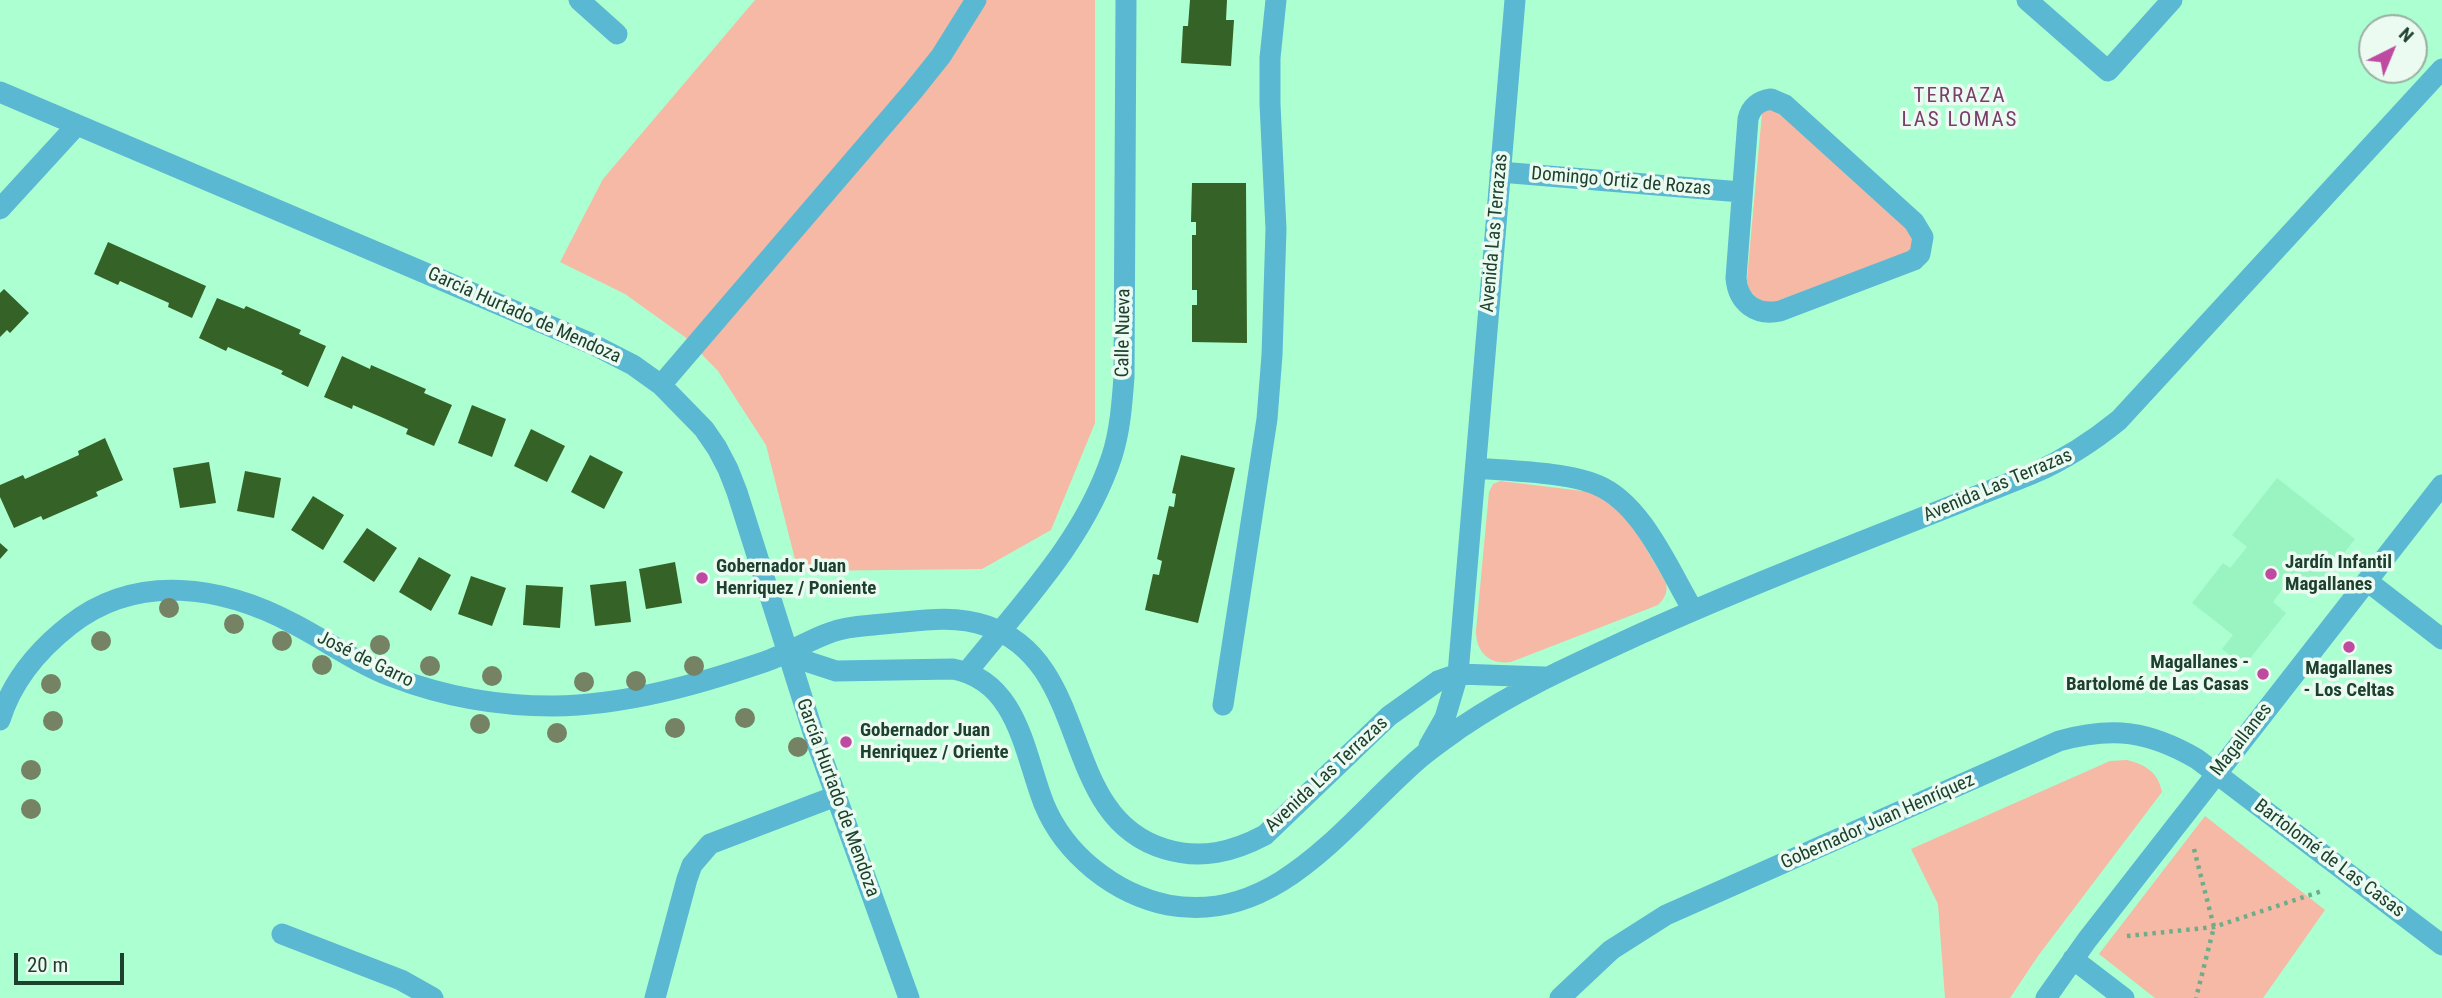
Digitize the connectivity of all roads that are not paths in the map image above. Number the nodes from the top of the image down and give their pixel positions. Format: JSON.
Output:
{"nodes":[{"id":1,"x":579,"y":0,"type":"edge"},
{"id":2,"x":976,"y":0,"type":"edge"},
{"id":3,"x":1126,"y":0,"type":"edge"},
{"id":4,"x":1276,"y":0,"type":"edge"},
{"id":5,"x":1515,"y":0,"type":"edge"},
{"id":6,"x":2027,"y":0,"type":"edge"},
{"id":7,"x":2172,"y":0,"type":"edge"},
{"id":8,"x":617,"y":34,"type":"dead end"},
{"id":9,"x":2442,"y":69,"type":"edge"},
{"id":10,"x":0,"y":92,"type":"edge"},
{"id":11,"x":77,"y":125,"type":"junction"},
{"id":12,"x":1500,"y":172,"type":"junction"},
{"id":13,"x":1741,"y":192,"type":"junction"},
{"id":14,"x":0,"y":209,"type":"edge"},
{"id":15,"x":660,"y":385,"type":"junction"},
{"id":16,"x":1476,"y":468,"type":"junction"},
{"id":17,"x":2442,"y":485,"type":"edge"},
{"id":18,"x":2367,"y":581,"type":"junction"},
{"id":19,"x":1693,"y":610,"type":"junction"},
{"id":20,"x":1000,"y":631,"type":"junction"},
{"id":21,"x":2442,"y":639,"type":"edge"},
{"id":22,"x":787,"y":655,"type":"junction"},
{"id":23,"x":967,"y":672,"type":"junction"},
{"id":24,"x":1458,"y":674,"type":"junction"},
{"id":25,"x":1546,"y":677,"type":"junction"},
{"id":26,"x":1223,"y":705,"type":"dead end"},
{"id":27,"x":0,"y":720,"type":"edge"},
{"id":28,"x":1422,"y":756,"type":"junction"},
{"id":29,"x":2216,"y":774,"type":"junction"},
{"id":30,"x":836,"y":796,"type":"junction"},
{"id":31,"x":282,"y":934,"type":"dead end"},
{"id":32,"x":2442,"y":945,"type":"edge"},
{"id":33,"x":2073,"y":959,"type":"junction"},
{"id":34,"x":433,"y":998,"type":"edge"},
{"id":35,"x":655,"y":998,"type":"edge"},
{"id":36,"x":909,"y":998,"type":"edge"},
{"id":37,"x":1560,"y":998,"type":"edge"},
{"id":38,"x":2046,"y":998,"type":"edge"},
{"id":39,"x":2124,"y":998,"type":"edge"}],
"edges":[{"from":1,"to":8,"type":"street"},
{"from":2,"to":15,"type":"street"},
{"from":3,"to":20,"type":"street","name":"Calle Nueva"},
{"from":4,"to":26,"type":"street"},
{"from":5,"to":12,"type":"street","name":"Avenida Las Terrazas"},
{"from":6,"to":7,"type":"street"},
{"from":9,"to":19,"type":"street","name":"Avenida Las Terrazas"},
{"from":10,"to":11,"type":"street","name":"García Hurtado de Mendoza"},
{"from":11,"to":14,"type":"street"},
{"from":11,"to":15,"type":"street","name":"García Hurtado de Mendoza"},
{"from":12,"to":13,"type":"street","name":"Domingo Ortiz de Rozas"},
{"from":12,"to":16,"type":"street","name":"Avenida Las Terrazas"},
{"from":13,"to":13,"type":"street"},
{"from":15,"to":22,"type":"street","name":"García Hurtado de Mendoza"},
{"from":16,"to":19,"type":"street"},
{"from":16,"to":24,"type":"street","name":"Avenida Las Terrazas"},
{"from":17,"to":18,"type":"street","name":"Magallanes"},
{"from":18,"to":21,"type":"street"},
{"from":18,"to":29,"type":"street","name":"Magallanes"},
{"from":19,"to":25,"type":"street","name":"Avenida Las Terrazas"},
{"from":20,"to":22,"type":"street","name":"Avenida Las Terrazas"},
{"from":20,"to":23,"type":"street","name":"Calle Nueva"},
{"from":20,"to":24,"type":"street","name":"Avenida Las Terrazas"},
{"from":22,"to":23,"type":"street"},
{"from":22,"to":27,"type":"street","name":"José de Garro"},
{"from":22,"to":30,"type":"street","name":"García Hurtado de Mendoza"},
{"from":23,"to":28,"type":"street","name":"Avenida Las Terrazas"},
{"from":24,"to":25,"type":"street","name":"Avenida Las Terrazas"},
{"from":24,"to":28,"type":"street","name":"Avenida Las Terrazas"},
{"from":25,"to":28,"type":"street","name":"Avenida Las Terrazas"},
{"from":29,"to":32,"type":"street","name":"Bartolomé de Las Casas"},
{"from":29,"to":33,"type":"street","name":"Magallanes"},
{"from":29,"to":37,"type":"street","name":"Gobernador Juan Henríquez"},
{"from":30,"to":35,"type":"street"},
{"from":30,"to":36,"type":"street","name":"García Hurtado de Mendoza"},
{"from":31,"to":34,"type":"street"},
{"from":33,"to":38,"type":"street","name":"Magallanes"},
{"from":33,"to":39,"type":"street"}]}
